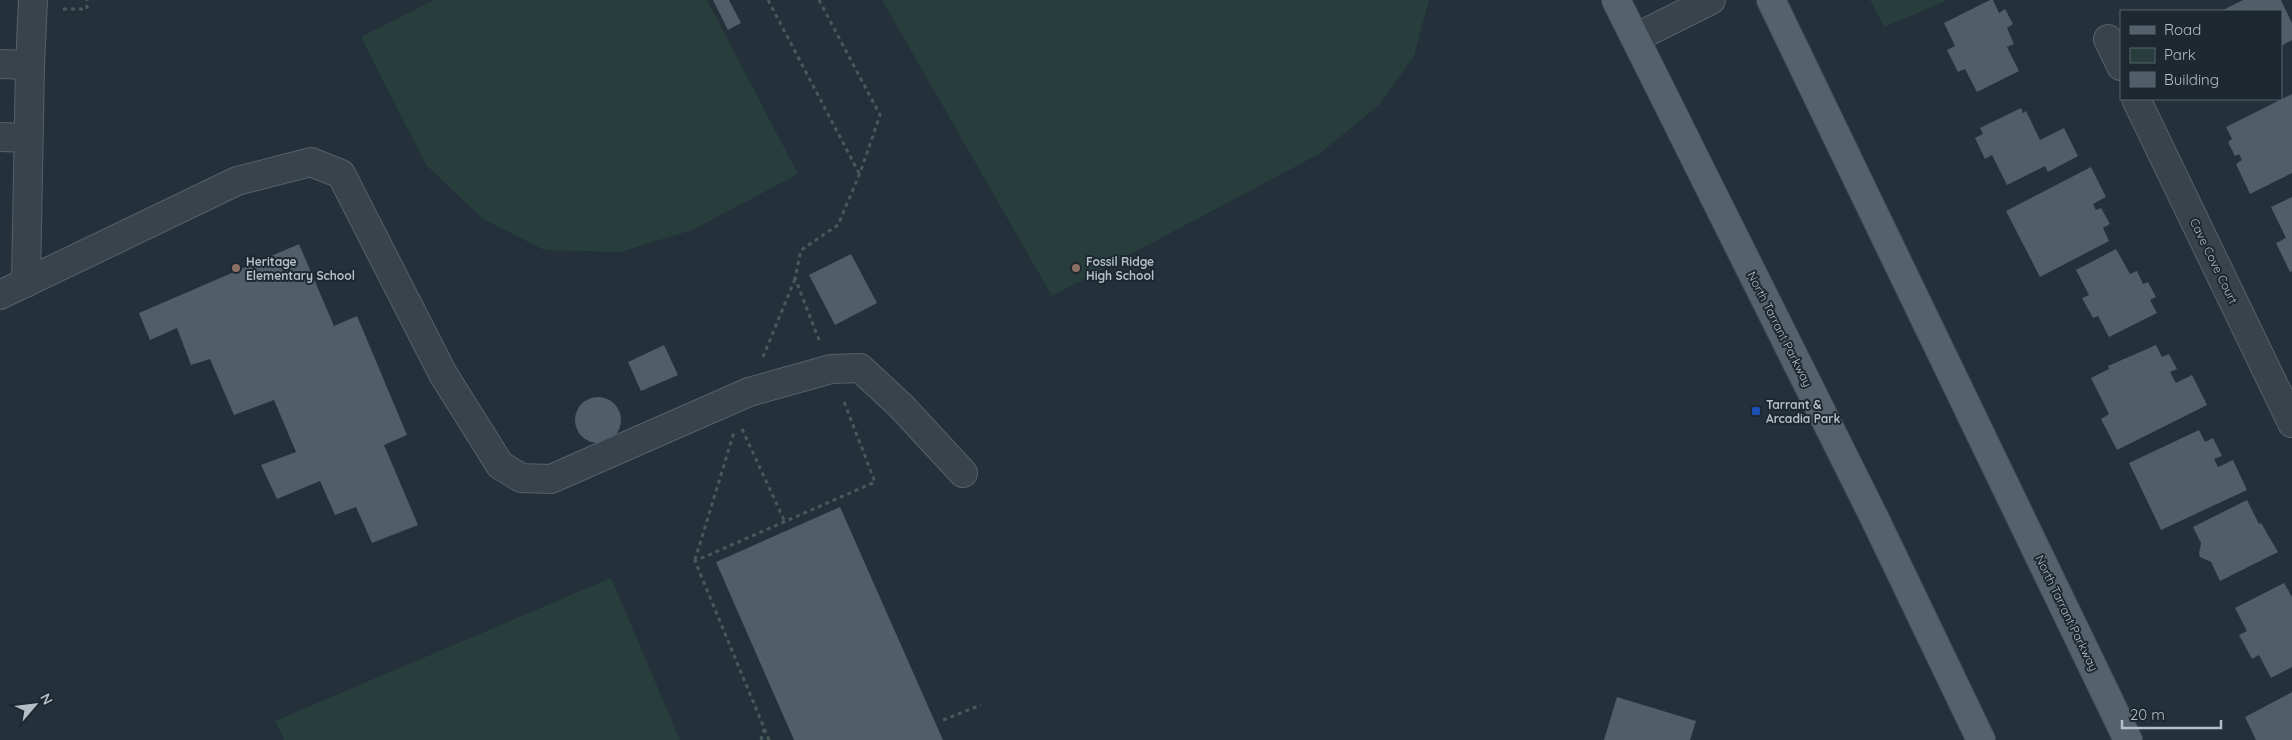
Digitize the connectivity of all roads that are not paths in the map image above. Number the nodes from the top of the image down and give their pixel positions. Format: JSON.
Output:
{"nodes":[{"id":1,"x":33,"y":0,"type":"edge"},
{"id":2,"x":1616,"y":0,"type":"edge"},
{"id":3,"x":1710,"y":0,"type":"edge"},
{"id":4,"x":1771,"y":0,"type":"edge"},
{"id":5,"x":1634,"y":38,"type":"junction"},
{"id":6,"x":2108,"y":39,"type":"dead end"},
{"id":7,"x":0,"y":64,"type":"edge"},
{"id":8,"x":2120,"y":64,"type":"edge"},
{"id":9,"x":30,"y":65,"type":"junction"},
{"id":10,"x":2136,"y":100,"type":"edge"},
{"id":11,"x":0,"y":137,"type":"edge"},
{"id":12,"x":28,"y":138,"type":"junction"},
{"id":13,"x":26,"y":283,"type":"junction"},
{"id":14,"x":0,"y":295,"type":"edge"},
{"id":15,"x":2292,"y":423,"type":"edge"},
{"id":16,"x":963,"y":473,"type":"dead end"},
{"id":17,"x":1981,"y":740,"type":"edge"},
{"id":18,"x":2128,"y":740,"type":"edge"}],
"edges":[{"from":1,"to":9,"type":"street"},
{"from":2,"to":5,"type":"main road","name":"North Tarrant Parkway"},
{"from":3,"to":5,"type":"street"},
{"from":4,"to":18,"type":"main road","name":"North Tarrant Parkway"},
{"from":5,"to":17,"type":"main road","name":"North Tarrant Parkway"},
{"from":6,"to":8,"type":"street"},
{"from":7,"to":9,"type":"street"},
{"from":9,"to":12,"type":"street"},
{"from":10,"to":15,"type":"street","name":"Cave Cove Court"},
{"from":11,"to":12,"type":"street"},
{"from":12,"to":13,"type":"street"},
{"from":13,"to":14,"type":"street"},
{"from":13,"to":16,"type":"street"}]}
